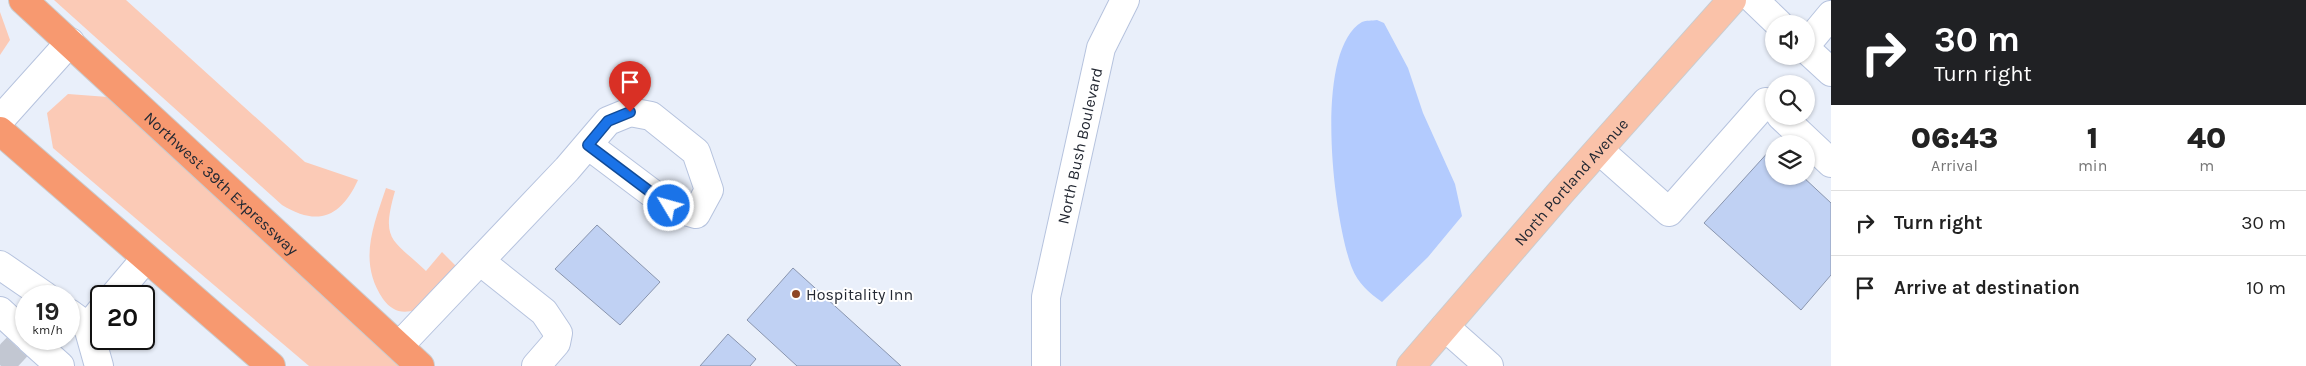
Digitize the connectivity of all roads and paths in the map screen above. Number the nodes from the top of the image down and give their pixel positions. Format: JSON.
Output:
{"nodes":[{"id":1,"x":22,"y":0,"type":"edge"},
{"id":2,"x":1125,"y":0,"type":"edge"},
{"id":3,"x":1732,"y":0,"type":"edge"},
{"id":4,"x":1754,"y":0,"type":"edge"},
{"id":5,"x":1770,"y":15,"type":"edge"},
{"id":6,"x":1831,"y":15,"type":"edge"},
{"id":7,"x":1815,"y":34,"type":"edge"},
{"id":8,"x":70,"y":42,"type":"junction"},
{"id":9,"x":1815,"y":57,"type":"edge"},
{"id":10,"x":1831,"y":72,"type":"edge"},
{"id":11,"x":1765,"y":103,"type":"edge"},
{"id":12,"x":0,"y":120,"type":"edge"},
{"id":13,"x":1791,"y":125,"type":"edge"},
{"id":14,"x":0,"y":131,"type":"edge"},
{"id":15,"x":588,"y":145,"type":"dead end"},
{"id":16,"x":1599,"y":150,"type":"junction"},
{"id":17,"x":1831,"y":163,"type":"edge"},
{"id":18,"x":146,"y":258,"type":"junction"},
{"id":19,"x":480,"y":261,"type":"junction"},
{"id":20,"x":0,"y":264,"type":"edge"},
{"id":21,"x":30,"y":285,"type":"edge"},
{"id":22,"x":123,"y":285,"type":"edge"},
{"id":23,"x":1,"y":315,"type":"edge"},
{"id":24,"x":86,"y":317,"type":"edge"},
{"id":25,"x":1445,"y":327,"type":"junction"},
{"id":26,"x":15,"y":329,"type":"edge"},
{"id":27,"x":399,"y":346,"type":"junction"},
{"id":28,"x":38,"y":350,"type":"edge"},
{"id":29,"x":261,"y":363,"type":"edge"},
{"id":30,"x":54,"y":364,"type":"edge"},
{"id":31,"x":99,"y":366,"type":"edge"},
{"id":32,"x":420,"y":366,"type":"edge"},
{"id":33,"x":536,"y":366,"type":"edge"},
{"id":34,"x":1046,"y":366,"type":"edge"},
{"id":35,"x":1411,"y":366,"type":"edge"},
{"id":36,"x":1489,"y":366,"type":"edge"}],
"edges":[{"from":1,"to":8,"type":"highway","name":"Northwest 39th Expressway"},
{"from":2,"to":34,"type":"street","name":"North Bush Boulevard"},
{"from":3,"to":16,"type":"main road","name":"North Portland Avenue"},
{"from":4,"to":5,"type":"street"},
{"from":6,"to":7,"type":"street"},
{"from":8,"to":12,"type":"street"},
{"from":8,"to":27,"type":"highway","name":"Northwest 39th Expressway"},
{"from":9,"to":10,"type":"street"},
{"from":11,"to":16,"type":"street"},
{"from":13,"to":17,"type":"street"},
{"from":14,"to":18,"type":"highway"},
{"from":15,"to":19,"type":"street"},
{"from":16,"to":25,"type":"main road","name":"North Portland Avenue"},
{"from":18,"to":22,"type":"street"},
{"from":18,"to":29,"type":"highway"},
{"from":19,"to":27,"type":"street"},
{"from":19,"to":33,"type":"street"},
{"from":20,"to":21,"type":"street"},
{"from":23,"to":26,"type":"street"},
{"from":24,"to":31,"type":"street"},
{"from":25,"to":35,"type":"main road","name":"North Portland Avenue"},
{"from":25,"to":36,"type":"street"},
{"from":27,"to":32,"type":"highway","name":"Northwest 39th Expressway"},
{"from":28,"to":30,"type":"street"}]}
